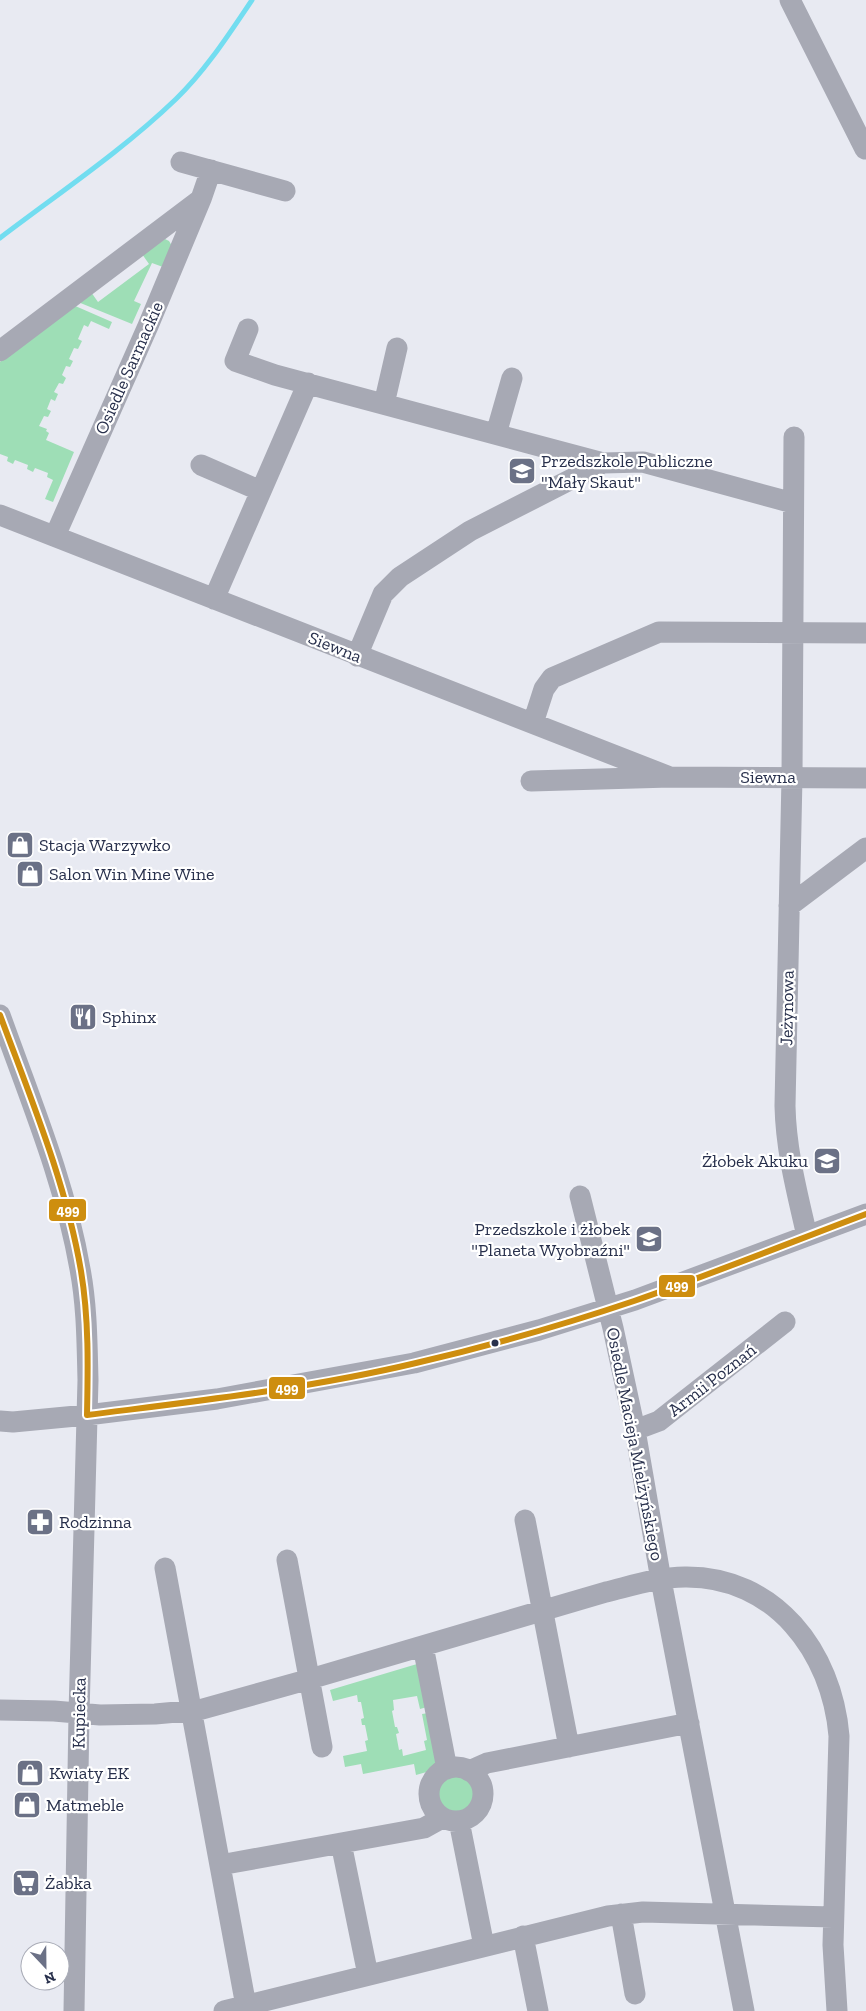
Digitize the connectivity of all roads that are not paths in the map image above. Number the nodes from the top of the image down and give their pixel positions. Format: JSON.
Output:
{"nodes":[{"id":1,"x":790,"y":0,"type":"edge"},
{"id":2,"x":866,"y":149,"type":"edge"},
{"id":3,"x":181,"y":162,"type":"dead end"},
{"id":4,"x":211,"y":170,"type":"junction"},
{"id":5,"x":285,"y":191,"type":"dead end"},
{"id":6,"x":201,"y":199,"type":"junction"},
{"id":7,"x":248,"y":328,"type":"dead end"},
{"id":8,"x":397,"y":348,"type":"dead end"},
{"id":9,"x":0,"y":351,"type":"edge"},
{"id":10,"x":512,"y":378,"type":"dead end"},
{"id":11,"x":308,"y":384,"type":"junction"},
{"id":12,"x":384,"y":404,"type":"junction"},
{"id":13,"x":496,"y":434,"type":"junction"},
{"id":14,"x":794,"y":437,"type":"dead end"},
{"id":15,"x":603,"y":463,"type":"junction"},
{"id":16,"x":200,"y":465,"type":"dead end"},
{"id":17,"x":261,"y":491,"type":"junction"},
{"id":18,"x":793,"y":503,"type":"junction"},
{"id":19,"x":0,"y":515,"type":"edge"},
{"id":20,"x":56,"y":536,"type":"junction"},
{"id":21,"x":214,"y":599,"type":"junction"},
{"id":22,"x":792,"y":632,"type":"junction"},
{"id":23,"x":866,"y":633,"type":"edge"},
{"id":24,"x":357,"y":656,"type":"junction"},
{"id":25,"x":533,"y":723,"type":"junction"},
{"id":26,"x":792,"y":777,"type":"junction"},
{"id":27,"x":670,"y":778,"type":"junction"},
{"id":28,"x":866,"y":778,"type":"edge"},
{"id":29,"x":530,"y":781,"type":"dead end"},
{"id":30,"x":866,"y":848,"type":"edge"},
{"id":31,"x":789,"y":906,"type":"junction"},
{"id":32,"x":0,"y":1016,"type":"edge"},
{"id":33,"x":580,"y":1196,"type":"dead end"},
{"id":34,"x":866,"y":1214,"type":"edge"},
{"id":35,"x":808,"y":1236,"type":"junction"},
{"id":36,"x":608,"y":1309,"type":"junction"},
{"id":37,"x":785,"y":1322,"type":"dead end"},
{"id":38,"x":87,"y":1416,"type":"junction"},
{"id":39,"x":0,"y":1421,"type":"edge"},
{"id":40,"x":635,"y":1430,"type":"junction"},
{"id":41,"x":525,"y":1520,"type":"dead end"},
{"id":42,"x":287,"y":1560,"type":"dead end"},
{"id":43,"x":165,"y":1568,"type":"dead end"},
{"id":44,"x":661,"y":1580,"type":"junction"},
{"id":45,"x":543,"y":1611,"type":"junction"},
{"id":46,"x":423,"y":1646,"type":"junction"},
{"id":47,"x":310,"y":1680,"type":"junction"},
{"id":48,"x":0,"y":1710,"type":"edge"},
{"id":49,"x":191,"y":1711,"type":"junction"},
{"id":50,"x":79,"y":1714,"type":"junction"},
{"id":51,"x":689,"y":1723,"type":"junction"},
{"id":52,"x":569,"y":1746,"type":"junction"},
{"id":53,"x":322,"y":1747,"type":"dead end"},
{"id":54,"x":447,"y":1769,"type":"junction"},
{"id":55,"x":470,"y":1771,"type":"junction"},
{"id":56,"x":450,"y":1820,"type":"junction"},
{"id":57,"x":341,"y":1843,"type":"junction"},
{"id":58,"x":220,"y":1865,"type":"junction"},
{"id":59,"x":621,"y":1914,"type":"junction"},
{"id":60,"x":725,"y":1914,"type":"junction"},
{"id":61,"x":833,"y":1917,"type":"junction"},
{"id":62,"x":523,"y":1936,"type":"junction"},
{"id":63,"x":484,"y":1946,"type":"junction"},
{"id":64,"x":368,"y":1975,"type":"junction"},
{"id":65,"x":635,"y":1994,"type":"dead end"},
{"id":66,"x":246,"y":2006,"type":"junction"},
{"id":67,"x":74,"y":2011,"type":"edge"},
{"id":68,"x":224,"y":2011,"type":"edge"},
{"id":69,"x":538,"y":2011,"type":"edge"},
{"id":70,"x":744,"y":2011,"type":"edge"},
{"id":71,"x":837,"y":2011,"type":"edge"}],
"edges":[{"from":1,"to":2,"type":"street"},
{"from":3,"to":4,"type":"street"},
{"from":4,"to":5,"type":"street"},
{"from":4,"to":6,"type":"street","name":"Osiedle Sarmackie"},
{"from":6,"to":9,"type":"street"},
{"from":6,"to":20,"type":"street","name":"Osiedle Sarmackie"},
{"from":7,"to":11,"type":"street"},
{"from":8,"to":12,"type":"street"},
{"from":10,"to":13,"type":"street"},
{"from":11,"to":12,"type":"street"},
{"from":11,"to":17,"type":"street"},
{"from":12,"to":13,"type":"street"},
{"from":13,"to":15,"type":"street"},
{"from":14,"to":18,"type":"street","name":"Jeżynowa"},
{"from":15,"to":18,"type":"street"},
{"from":15,"to":24,"type":"street"},
{"from":16,"to":17,"type":"street"},
{"from":17,"to":21,"type":"street"},
{"from":18,"to":22,"type":"street","name":"Jeżynowa"},
{"from":19,"to":20,"type":"street","name":"Siewna"},
{"from":20,"to":21,"type":"street","name":"Siewna"},
{"from":21,"to":24,"type":"street","name":"Siewna"},
{"from":22,"to":23,"type":"street"},
{"from":22,"to":25,"type":"street"},
{"from":22,"to":26,"type":"street","name":"Jeżynowa"},
{"from":24,"to":25,"type":"street","name":"Siewna"},
{"from":25,"to":27,"type":"street","name":"Siewna"},
{"from":26,"to":27,"type":"street","name":"Siewna"},
{"from":26,"to":28,"type":"street","name":"Siewna"},
{"from":26,"to":31,"type":"street","name":"Jeżynowa"},
{"from":27,"to":29,"type":"street","name":"Siewna"},
{"from":30,"to":31,"type":"street"},
{"from":31,"to":35,"type":"street","name":"Jeżynowa"},
{"from":32,"to":38,"type":"street","name":"Kupiecka"},
{"from":33,"to":36,"type":"street"},
{"from":34,"to":35,"type":"street"},
{"from":35,"to":36,"type":"street"},
{"from":36,"to":38,"type":"street"},
{"from":36,"to":40,"type":"street","name":"Osiedle Macieja Mielżyńskiego"},
{"from":37,"to":40,"type":"street","name":"Armii Poznań"},
{"from":38,"to":39,"type":"street"},
{"from":38,"to":50,"type":"street","name":"Kupiecka"},
{"from":40,"to":44,"type":"street","name":"Osiedle Macieja Mielżyńskiego"},
{"from":41,"to":45,"type":"street"},
{"from":42,"to":47,"type":"street"},
{"from":43,"to":49,"type":"street"},
{"from":44,"to":45,"type":"street","name":"Osiedle Macieja Mielżyńskiego"},
{"from":44,"to":51,"type":"street","name":"Osiedle Macieja Mielżyńskiego"},
{"from":44,"to":61,"type":"street","name":"Osiedle Macieja Mielżyńskiego"},
{"from":45,"to":46,"type":"street","name":"Osiedle Macieja Mielżyńskiego"},
{"from":45,"to":52,"type":"street"},
{"from":46,"to":47,"type":"street","name":"Osiedle Macieja Mielżyńskiego"},
{"from":46,"to":54,"type":"street"},
{"from":47,"to":49,"type":"street","name":"Osiedle Macieja Mielżyńskiego"},
{"from":47,"to":53,"type":"street"},
{"from":48,"to":50,"type":"street","name":"Osiedle Macieja Mielżyńskiego"},
{"from":49,"to":50,"type":"street","name":"Osiedle Macieja Mielżyńskiego"},
{"from":49,"to":58,"type":"street"},
{"from":50,"to":67,"type":"street","name":"Kupiecka"},
{"from":51,"to":52,"type":"street"},
{"from":51,"to":60,"type":"street","name":"Osiedle Macieja Mielżyńskiego"},
{"from":52,"to":55,"type":"street"},
{"from":54,"to":55,"type":"street"},
{"from":54,"to":56,"type":"street"},
{"from":55,"to":56,"type":"street"},
{"from":56,"to":57,"type":"street"},
{"from":56,"to":63,"type":"street"},
{"from":57,"to":58,"type":"street"},
{"from":57,"to":64,"type":"street"},
{"from":58,"to":66,"type":"street"},
{"from":59,"to":60,"type":"street"},
{"from":59,"to":62,"type":"street"},
{"from":59,"to":65,"type":"street"},
{"from":60,"to":61,"type":"street"},
{"from":60,"to":70,"type":"street","name":"Osiedle Macieja Mielżyńskiego"},
{"from":61,"to":71,"type":"street","name":"Osiedle Macieja Mielżyńskiego"},
{"from":62,"to":63,"type":"street"},
{"from":62,"to":69,"type":"street"},
{"from":63,"to":64,"type":"street"},
{"from":64,"to":66,"type":"street"},
{"from":66,"to":68,"type":"street"}]}
